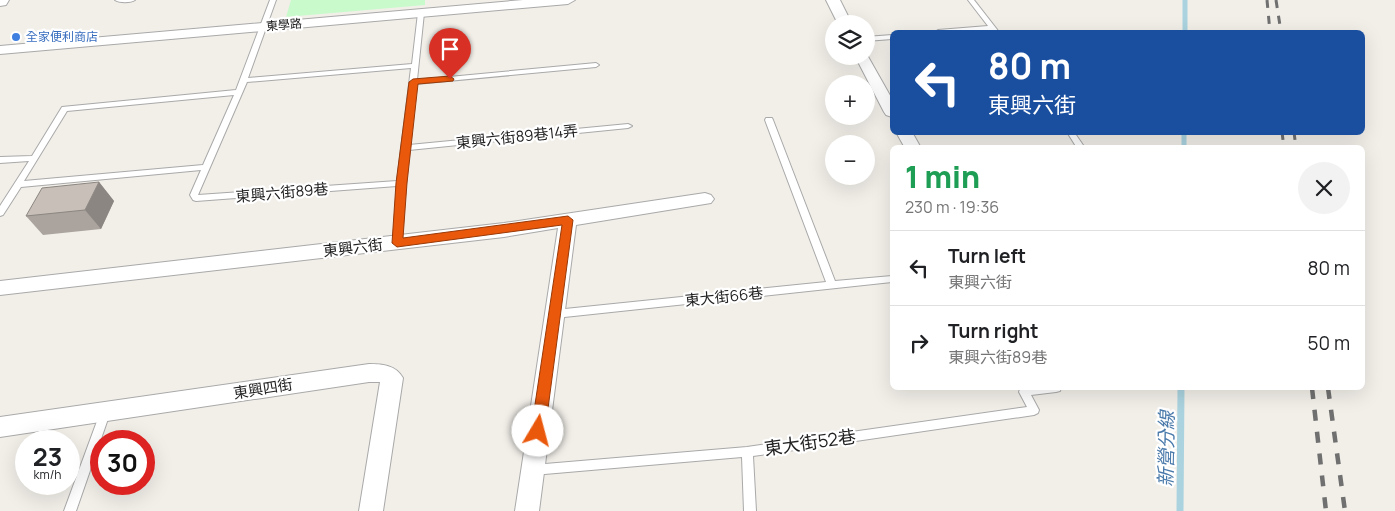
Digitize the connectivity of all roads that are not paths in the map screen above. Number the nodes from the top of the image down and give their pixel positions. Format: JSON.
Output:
{"nodes":[{"id":1,"x":121,"y":0,"type":"edge"},
{"id":2,"x":132,"y":0,"type":"edge"},
{"id":3,"x":273,"y":0,"type":"edge"},
{"id":4,"x":568,"y":0,"type":"edge"},
{"id":5,"x":833,"y":0,"type":"edge"},
{"id":6,"x":971,"y":0,"type":"edge"},
{"id":7,"x":421,"y":14,"type":"junction"},
{"id":8,"x":840,"y":15,"type":"edge"},
{"id":9,"x":264,"y":27,"type":"junction"},
{"id":10,"x":994,"y":30,"type":"edge"},
{"id":11,"x":890,"y":37,"type":"edge"},
{"id":12,"x":875,"y":38,"type":"edge"},
{"id":13,"x":0,"y":50,"type":"edge"},
{"id":14,"x":596,"y":65,"type":"dead end"},
{"id":15,"x":868,"y":65,"type":"edge"},
{"id":16,"x":414,"y":66,"type":"junction"},
{"id":17,"x":244,"y":80,"type":"junction"},
{"id":18,"x":413,"y":82,"type":"junction"},
{"id":19,"x":239,"y":92,"type":"junction"},
{"id":20,"x":888,"y":95,"type":"edge"},
{"id":21,"x":769,"y":120,"type":"dead end"},
{"id":22,"x":628,"y":126,"type":"dead end"},
{"id":23,"x":407,"y":148,"type":"junction"},
{"id":24,"x":35,"y":158,"type":"junction"},
{"id":25,"x":0,"y":160,"type":"edge"},
{"id":26,"x":205,"y":167,"type":"junction"},
{"id":27,"x":402,"y":183,"type":"junction"},
{"id":28,"x":20,"y":184,"type":"junction"},
{"id":29,"x":705,"y":200,"type":"dead end"},
{"id":30,"x":0,"y":213,"type":"edge"},
{"id":31,"x":568,"y":220,"type":"junction"},
{"id":32,"x":397,"y":243,"type":"junction"},
{"id":33,"x":890,"y":279,"type":"edge"},
{"id":34,"x":832,"y":286,"type":"junction"},
{"id":35,"x":0,"y":288,"type":"edge"},
{"id":36,"x":555,"y":314,"type":"junction"},
{"id":37,"x":1040,"y":390,"type":"edge"},
{"id":38,"x":105,"y":413,"type":"junction"},
{"id":39,"x":0,"y":427,"type":"edge"},
{"id":40,"x":747,"y":452,"type":"junction"},
{"id":41,"x":532,"y":470,"type":"junction"},
{"id":42,"x":70,"y":511,"type":"edge"},
{"id":43,"x":371,"y":511,"type":"edge"},
{"id":44,"x":527,"y":511,"type":"edge"},
{"id":45,"x":750,"y":511,"type":"edge"}],
"edges":[{"from":1,"to":2,"type":"lane"},
{"from":3,"to":9,"type":"lane"},
{"from":4,"to":7,"type":"street","name":"東學路"},
{"from":5,"to":8,"type":"street"},
{"from":6,"to":10,"type":"lane"},
{"from":7,"to":9,"type":"street","name":"東學路"},
{"from":7,"to":16,"type":"lane"},
{"from":9,"to":13,"type":"street","name":"東學路"},
{"from":9,"to":17,"type":"lane"},
{"from":11,"to":12,"type":"lane"},
{"from":14,"to":18,"type":"lane"},
{"from":15,"to":20,"type":"street"},
{"from":16,"to":17,"type":"lane"},
{"from":16,"to":18,"type":"lane"},
{"from":17,"to":19,"type":"lane"},
{"from":18,"to":23,"type":"lane"},
{"from":19,"to":24,"type":"lane"},
{"from":19,"to":26,"type":"lane"},
{"from":21,"to":34,"type":"lane"},
{"from":22,"to":23,"type":"lane","name":"東興六街89巷14弄"},
{"from":23,"to":27,"type":"lane"},
{"from":24,"to":25,"type":"lane"},
{"from":24,"to":28,"type":"lane"},
{"from":26,"to":27,"type":"lane","name":"東興六街89巷"},
{"from":26,"to":28,"type":"lane"},
{"from":27,"to":32,"type":"lane"},
{"from":28,"to":30,"type":"lane"},
{"from":29,"to":31,"type":"street","name":"東興六街"},
{"from":31,"to":32,"type":"street","name":"東興六街"},
{"from":31,"to":36,"type":"street"},
{"from":32,"to":35,"type":"street","name":"東興六街"},
{"from":33,"to":34,"type":"lane","name":"東大街66巷"},
{"from":34,"to":36,"type":"lane","name":"東大街66巷"},
{"from":36,"to":41,"type":"street"},
{"from":37,"to":40,"type":"lane","name":"東大街52巷"},
{"from":38,"to":39,"type":"street","name":"東興四街"},
{"from":38,"to":42,"type":"lane"},
{"from":38,"to":43,"type":"street","name":"東興四街"},
{"from":40,"to":41,"type":"lane","name":"東大街52巷"},
{"from":40,"to":45,"type":"lane"},
{"from":41,"to":44,"type":"street"}]}
